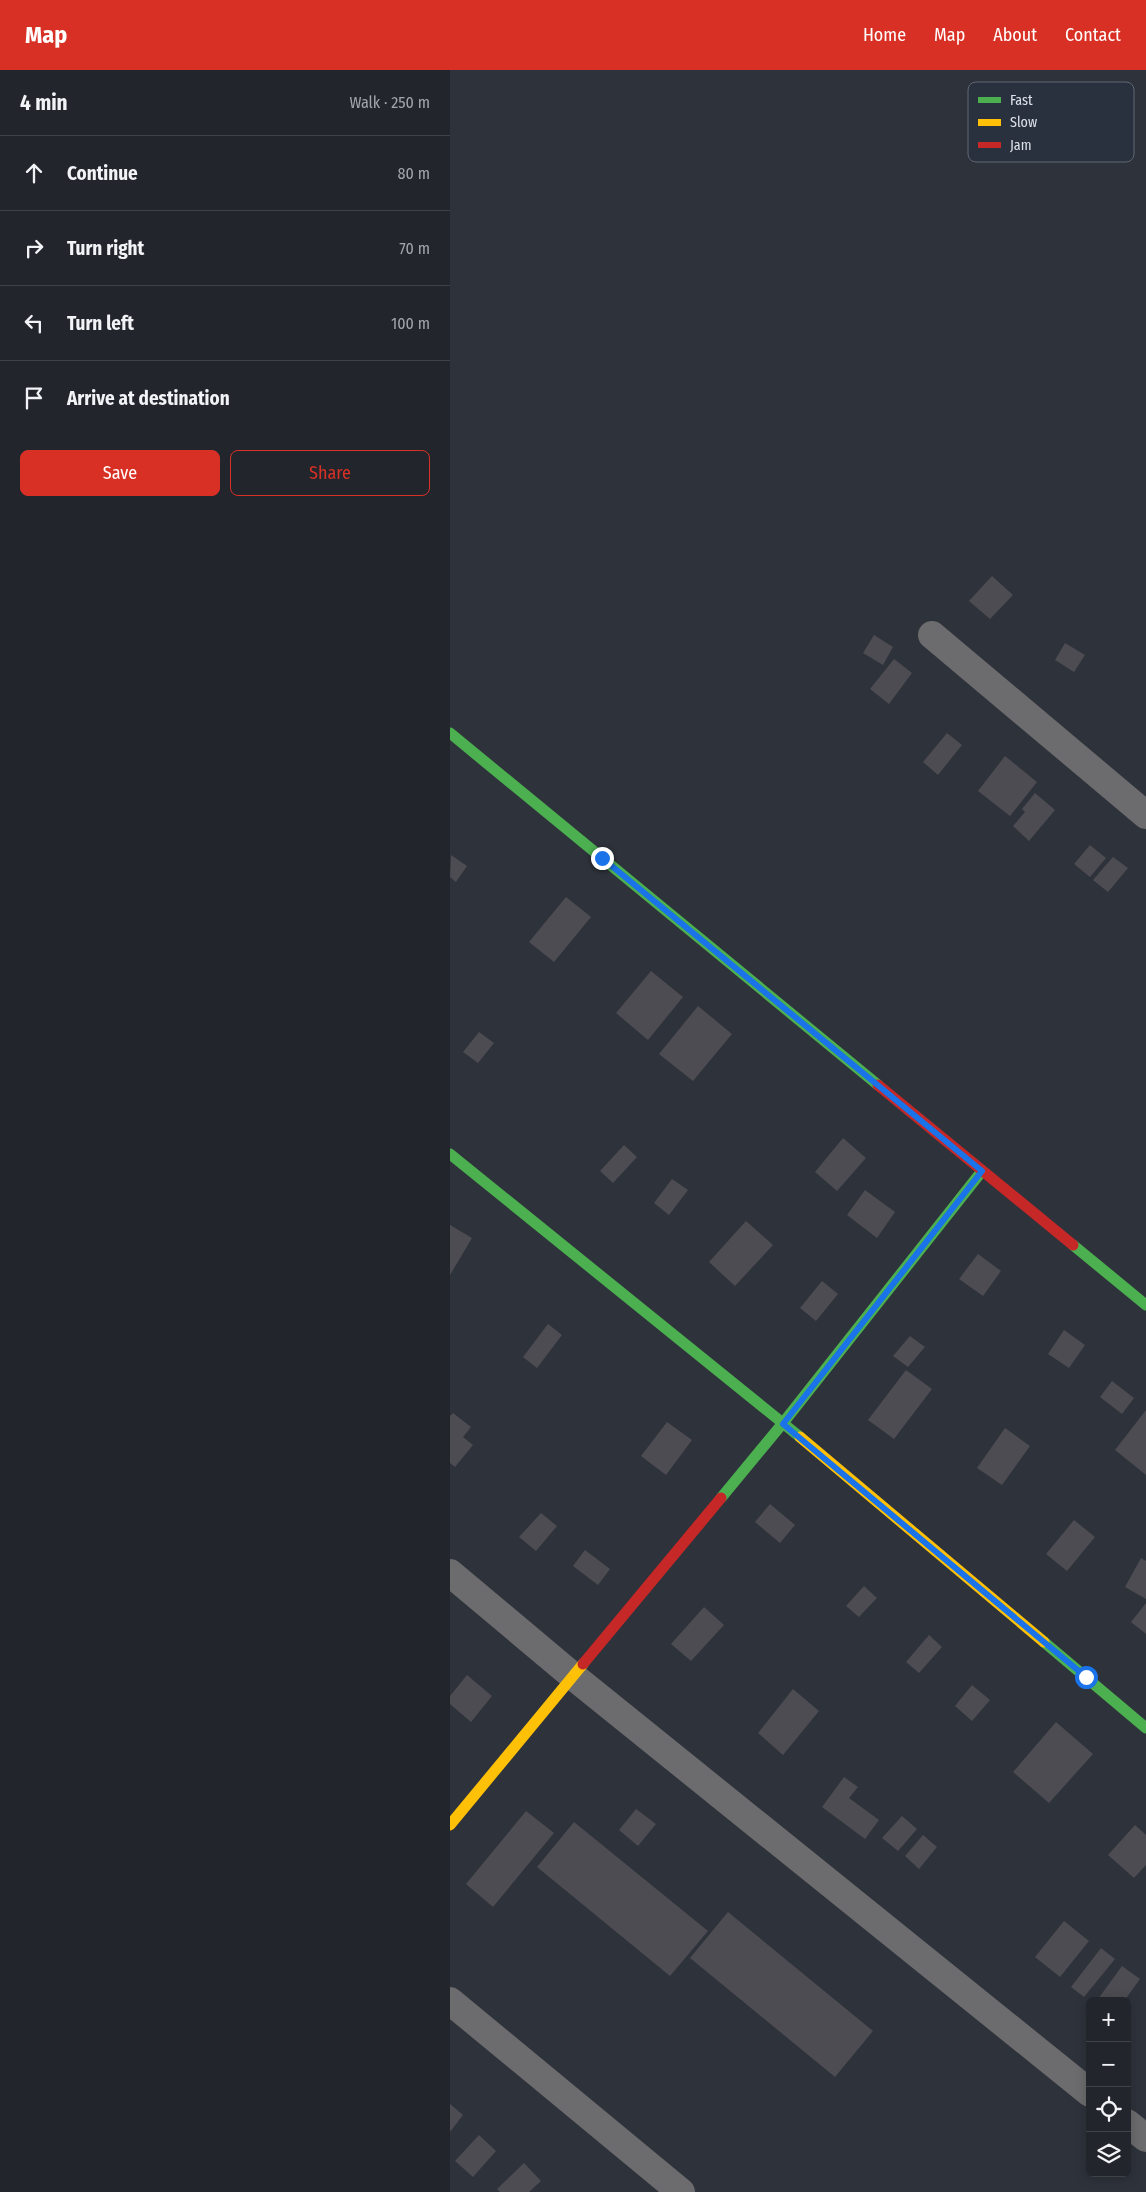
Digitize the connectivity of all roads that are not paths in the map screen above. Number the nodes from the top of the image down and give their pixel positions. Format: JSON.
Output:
{"nodes":[{"id":1,"x":932,"y":636,"type":"dead end"},
{"id":2,"x":450,"y":733,"type":"edge"},
{"id":3,"x":1146,"y":814,"type":"edge"},
{"id":4,"x":450,"y":1154,"type":"edge"},
{"id":5,"x":982,"y":1171,"type":"junction"},
{"id":6,"x":1146,"y":1305,"type":"edge"},
{"id":7,"x":783,"y":1424,"type":"junction"},
{"id":8,"x":450,"y":1573,"type":"edge"},
{"id":9,"x":574,"y":1677,"type":"junction"},
{"id":10,"x":1146,"y":1728,"type":"edge"},
{"id":11,"x":450,"y":1825,"type":"edge"},
{"id":12,"x":450,"y":2001,"type":"edge"},
{"id":13,"x":1086,"y":2090,"type":"edge"},
{"id":14,"x":1131,"y":2126,"type":"edge"},
{"id":15,"x":1146,"y":2138,"type":"edge"},
{"id":16,"x":682,"y":2192,"type":"edge"}],
"edges":[{"from":1,"to":3,"type":"street"},
{"from":2,"to":5,"type":"street"},
{"from":4,"to":7,"type":"street"},
{"from":5,"to":6,"type":"street"},
{"from":5,"to":7,"type":"street"},
{"from":7,"to":9,"type":"street"},
{"from":7,"to":10,"type":"street"},
{"from":8,"to":9,"type":"street"},
{"from":9,"to":11,"type":"street"},
{"from":9,"to":13,"type":"street"},
{"from":12,"to":16,"type":"street"},
{"from":14,"to":15,"type":"street"}]}
